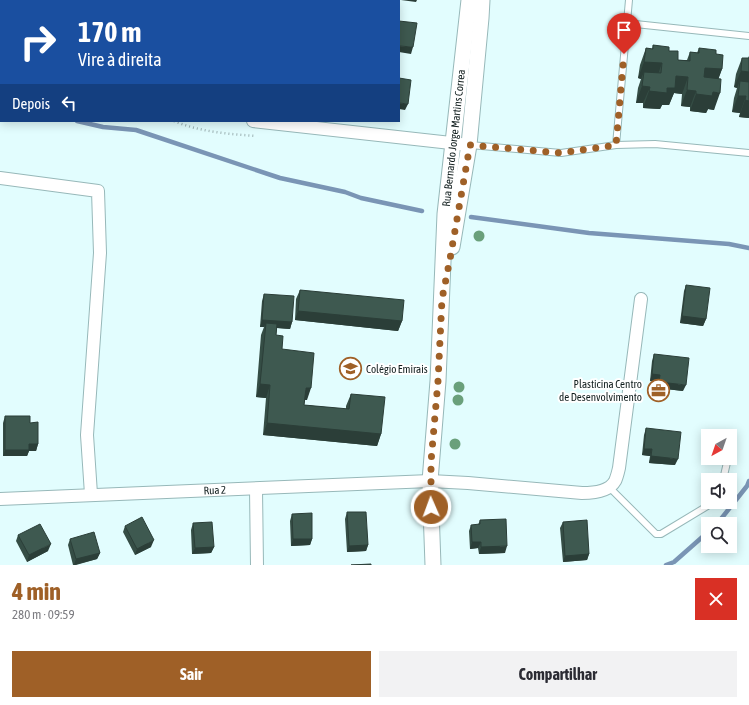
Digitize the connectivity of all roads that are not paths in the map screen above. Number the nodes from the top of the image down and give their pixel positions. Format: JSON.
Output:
{"nodes":[{"id":1,"x":469,"y":0,"type":"edge"},
{"id":2,"x":482,"y":0,"type":"edge"},
{"id":3,"x":628,"y":0,"type":"edge"},
{"id":4,"x":626,"y":23,"type":"junction"},
{"id":5,"x":749,"y":36,"type":"edge"},
{"id":6,"x":271,"y":122,"type":"edge"},
{"id":7,"x":361,"y":127,"type":"edge"},
{"id":8,"x":454,"y":143,"type":"junction"},
{"id":9,"x":470,"y":145,"type":"junction"},
{"id":10,"x":616,"y":145,"type":"junction"},
{"id":11,"x":749,"y":153,"type":"edge"},
{"id":12,"x":0,"y":178,"type":"edge"},
{"id":13,"x":442,"y":299,"type":"junction"},
{"id":14,"x":641,"y":299,"type":"dead end"},
{"id":15,"x":430,"y":481,"type":"junction"},
{"id":16,"x":609,"y":487,"type":"junction"},
{"id":17,"x":256,"y":489,"type":"junction"},
{"id":18,"x":91,"y":494,"type":"junction"},
{"id":19,"x":0,"y":499,"type":"edge"},
{"id":20,"x":702,"y":509,"type":"edge"},
{"id":21,"x":257,"y":565,"type":"edge"},
{"id":22,"x":433,"y":565,"type":"edge"}],
"edges":[{"from":1,"to":8,"type":"street","name":"Rua Bernardo Jorge Martins Correa"},
{"from":2,"to":9,"type":"street","name":"Rua Bernardo Jorge Martins Correa"},
{"from":3,"to":4,"type":"lane"},
{"from":4,"to":5,"type":"lane"},
{"from":4,"to":10,"type":"lane"},
{"from":6,"to":7,"type":"street"},
{"from":7,"to":8,"type":"street"},
{"from":8,"to":9,"type":"street"},
{"from":8,"to":13,"type":"street","name":"Rua Bernardo Jorge Martins Correa"},
{"from":9,"to":10,"type":"lane"},
{"from":9,"to":13,"type":"street","name":"Rua Bernardo Jorge Martins Correa"},
{"from":10,"to":11,"type":"lane"},
{"from":12,"to":18,"type":"street"},
{"from":13,"to":15,"type":"street","name":"Rua Bernardo Jorge Martins Correa"},
{"from":14,"to":16,"type":"street"},
{"from":15,"to":16,"type":"street","name":"Rua 2"},
{"from":15,"to":17,"type":"street","name":"Rua 2"},
{"from":15,"to":22,"type":"street","name":"Rua Bernardo Jorge Martins Correa"},
{"from":16,"to":20,"type":"lane"},
{"from":17,"to":18,"type":"street","name":"Rua 2"},
{"from":17,"to":21,"type":"street"},
{"from":18,"to":19,"type":"street","name":"Rua 2"}]}
